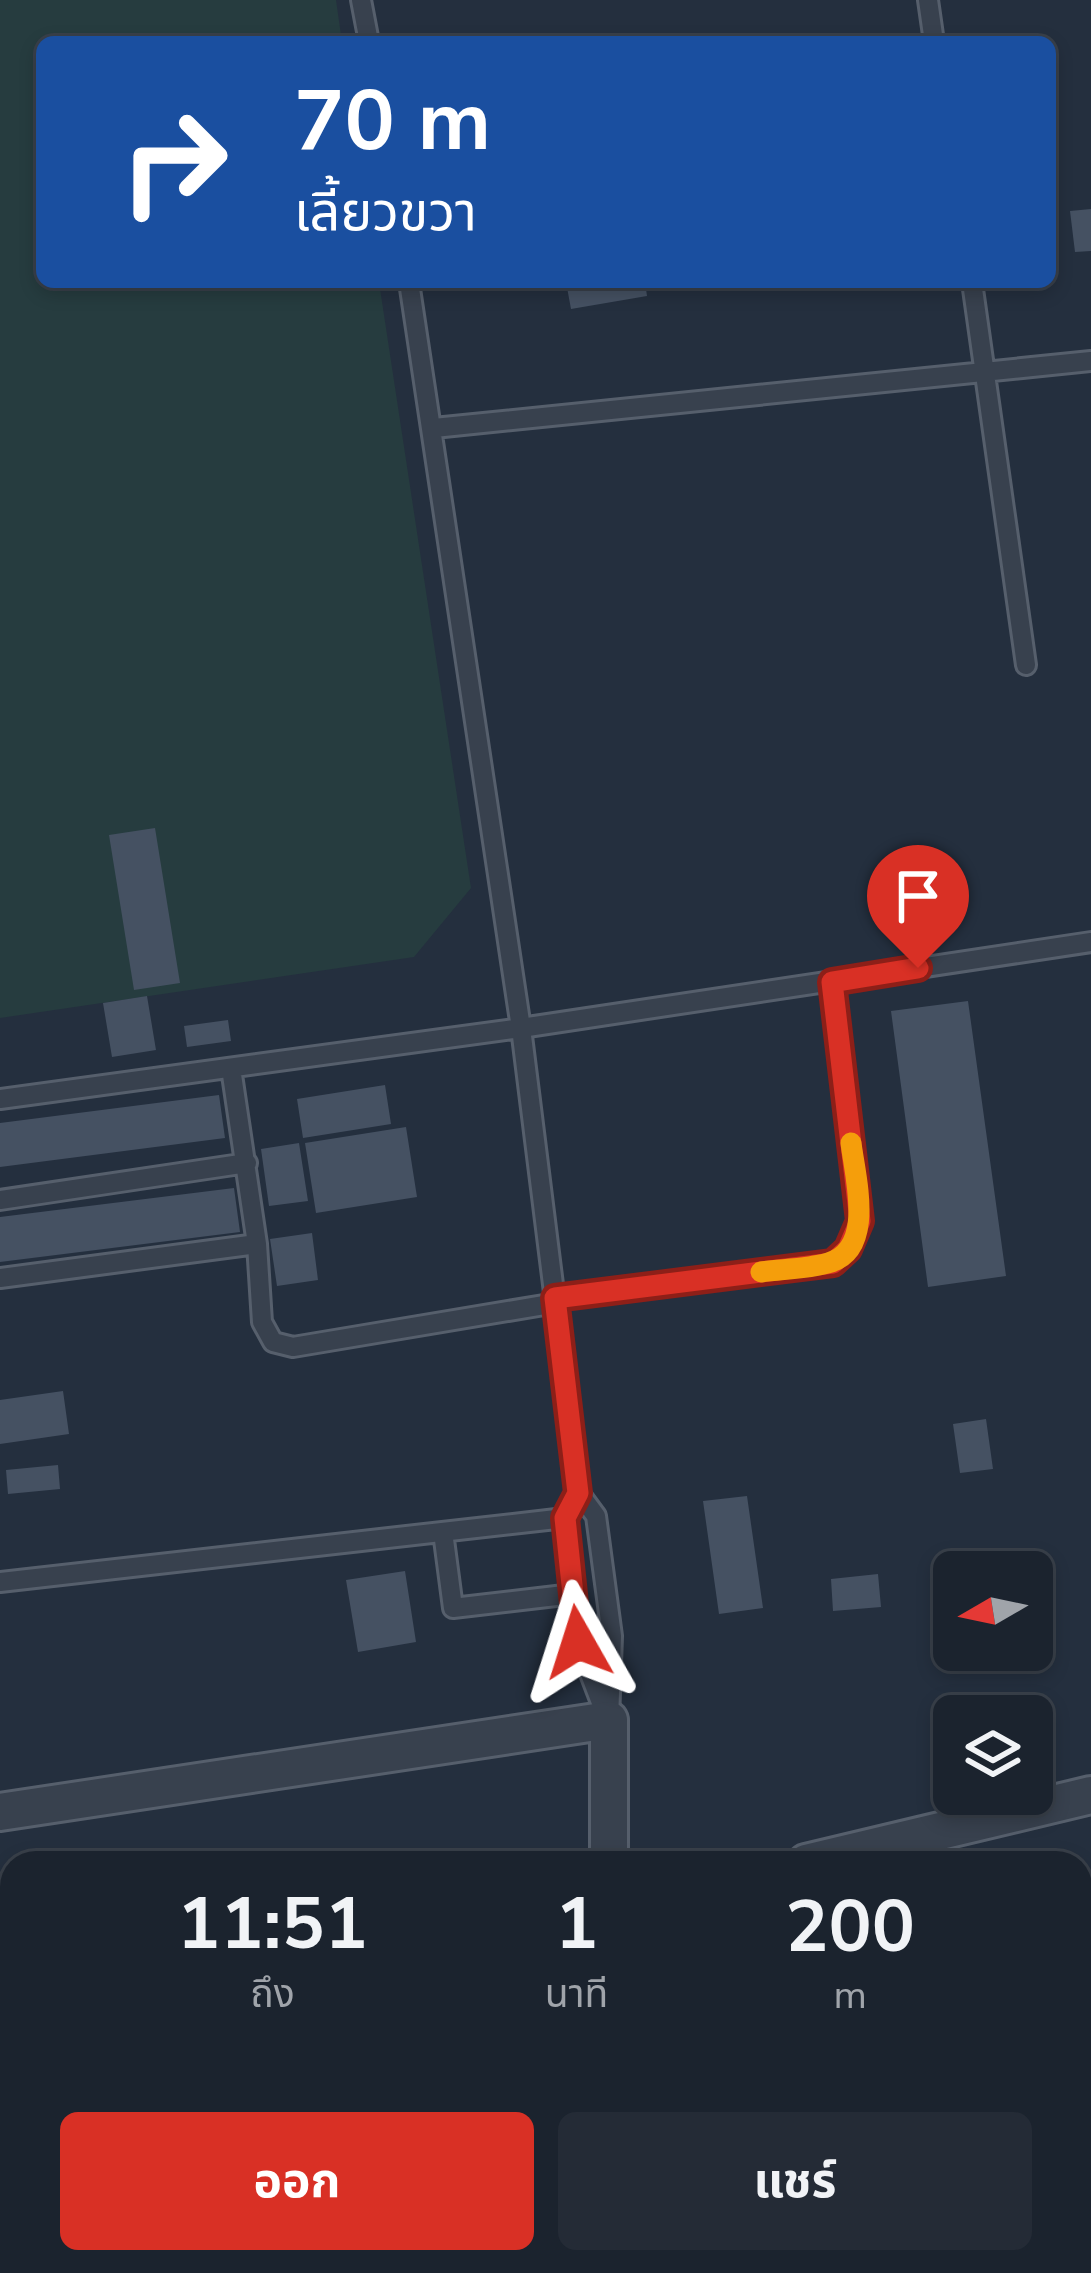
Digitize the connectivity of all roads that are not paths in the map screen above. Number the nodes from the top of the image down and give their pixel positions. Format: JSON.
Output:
{"nodes":[{"id":1,"x":362,"y":0,"type":"edge"},
{"id":2,"x":928,"y":0,"type":"edge"},
{"id":3,"x":367,"y":36,"type":"edge"},
{"id":4,"x":933,"y":36,"type":"edge"},
{"id":5,"x":410,"y":288,"type":"edge"},
{"id":6,"x":973,"y":288,"type":"edge"},
{"id":7,"x":1091,"y":362,"type":"edge"},
{"id":8,"x":986,"y":375,"type":"junction"},
{"id":9,"x":434,"y":428,"type":"junction"},
{"id":10,"x":1026,"y":665,"type":"dead end"},
{"id":11,"x":1091,"y":942,"type":"edge"},
{"id":12,"x":832,"y":982,"type":"junction"},
{"id":13,"x":521,"y":1028,"type":"junction"},
{"id":14,"x":231,"y":1068,"type":"junction"},
{"id":15,"x":0,"y":1099,"type":"edge"},
{"id":16,"x":247,"y":1163,"type":"junction"},
{"id":17,"x":0,"y":1200,"type":"edge"},
{"id":18,"x":257,"y":1244,"type":"junction"},
{"id":19,"x":0,"y":1278,"type":"edge"},
{"id":20,"x":555,"y":1300,"type":"junction"},
{"id":21,"x":578,"y":1493,"type":"junction"},
{"id":22,"x":565,"y":1518,"type":"junction"},
{"id":23,"x":443,"y":1532,"type":"junction"},
{"id":24,"x":0,"y":1582,"type":"edge"},
{"id":25,"x":573,"y":1594,"type":"junction"},
{"id":26,"x":609,"y":1720,"type":"junction"},
{"id":27,"x":1091,"y":1795,"type":"edge"},
{"id":28,"x":0,"y":1812,"type":"edge"},
{"id":29,"x":609,"y":1851,"type":"edge"},
{"id":30,"x":856,"y":1851,"type":"edge"}],
"edges":[{"from":1,"to":3,"type":"lane"},
{"from":2,"to":4,"type":"lane"},
{"from":5,"to":9,"type":"lane"},
{"from":6,"to":8,"type":"lane"},
{"from":7,"to":8,"type":"lane"},
{"from":8,"to":9,"type":"lane"},
{"from":8,"to":10,"type":"lane"},
{"from":9,"to":13,"type":"lane"},
{"from":11,"to":12,"type":"lane"},
{"from":12,"to":13,"type":"lane"},
{"from":12,"to":20,"type":"lane"},
{"from":13,"to":14,"type":"lane"},
{"from":13,"to":20,"type":"lane"},
{"from":14,"to":15,"type":"lane"},
{"from":14,"to":16,"type":"lane"},
{"from":16,"to":17,"type":"lane"},
{"from":16,"to":18,"type":"lane"},
{"from":18,"to":19,"type":"lane"},
{"from":18,"to":20,"type":"lane"},
{"from":20,"to":21,"type":"lane"},
{"from":21,"to":22,"type":"lane"},
{"from":21,"to":26,"type":"lane"},
{"from":22,"to":23,"type":"lane"},
{"from":22,"to":25,"type":"lane"},
{"from":23,"to":24,"type":"lane"},
{"from":23,"to":25,"type":"lane"},
{"from":25,"to":26,"type":"lane"},
{"from":26,"to":28,"type":"street"},
{"from":26,"to":29,"type":"street"},
{"from":27,"to":30,"type":"street"}]}
